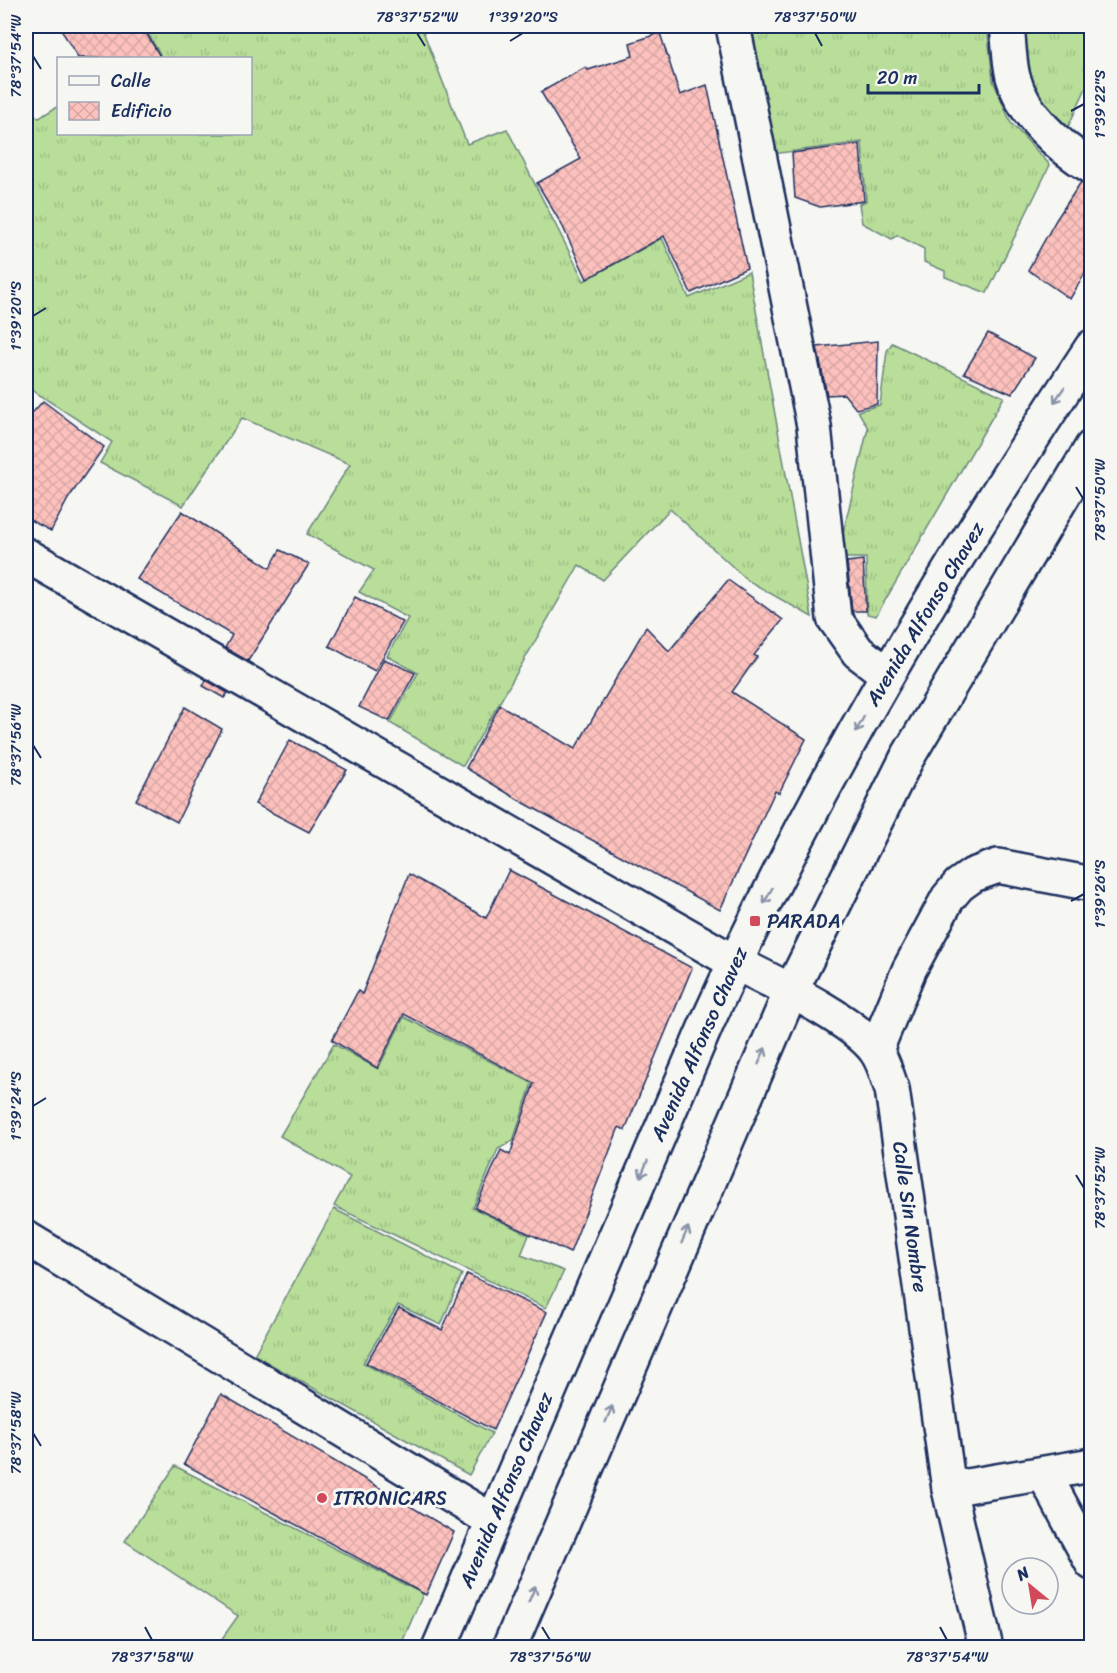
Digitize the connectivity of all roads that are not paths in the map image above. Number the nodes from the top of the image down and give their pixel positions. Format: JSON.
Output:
{"nodes":[{"id":1,"x":733,"y":26,"type":"edge"},
{"id":2,"x":1007,"y":26,"type":"edge"},
{"id":3,"x":1092,"y":167,"type":"edge"},
{"id":4,"x":1092,"y":347,"type":"edge"},
{"id":5,"x":1092,"y":447,"type":"edge"},
{"id":6,"x":26,"y":555,"type":"edge"},
{"id":7,"x":887,"y":674,"type":"junction"},
{"id":8,"x":1092,"y":884,"type":"edge"},
{"id":9,"x":734,"y":962,"type":"junction"},
{"id":10,"x":791,"y":991,"type":"junction"},
{"id":11,"x":876,"y":1050,"type":"junction"},
{"id":12,"x":26,"y":1238,"type":"edge"},
{"id":13,"x":1092,"y":1465,"type":"edge"},
{"id":14,"x":1044,"y":1474,"type":"junction"},
{"id":15,"x":949,"y":1489,"type":"junction"},
{"id":16,"x":493,"y":1521,"type":"junction"},
{"id":17,"x":1092,"y":1563,"type":"edge"},
{"id":18,"x":439,"y":1647,"type":"edge"},
{"id":19,"x":509,"y":1647,"type":"edge"},
{"id":20,"x":986,"y":1647,"type":"edge"}],
"edges":[{"from":1,"to":7,"type":"street"},
{"from":2,"to":3,"type":"street"},
{"from":4,"to":7,"type":"street","name":"Avenida Alfonso Chavez","one_way":true},
{"from":5,"to":10,"type":"street"},
{"from":6,"to":9,"type":"street","name":"Calle Sin Nombre"},
{"from":7,"to":9,"type":"street","name":"Avenida Alfonso Chavez","one_way":true},
{"from":8,"to":11,"type":"street"},
{"from":9,"to":10,"type":"street","name":"Calle Sin Nombre"},
{"from":9,"to":16,"type":"street","name":"Avenida Alfonso Chavez","one_way":true},
{"from":10,"to":11,"type":"street","name":"Calle Sin Nombre"},
{"from":19,"to":10,"type":"street","one_way":true},
{"from":11,"to":15,"type":"street","name":"Calle Sin Nombre"},
{"from":12,"to":16,"type":"street"},
{"from":13,"to":14,"type":"street"},
{"from":14,"to":15,"type":"street"},
{"from":14,"to":17,"type":"street"},
{"from":15,"to":20,"type":"street","name":"Calle Sin Nombre"},
{"from":16,"to":18,"type":"street","name":"Avenida Alfonso Chavez"}]}
